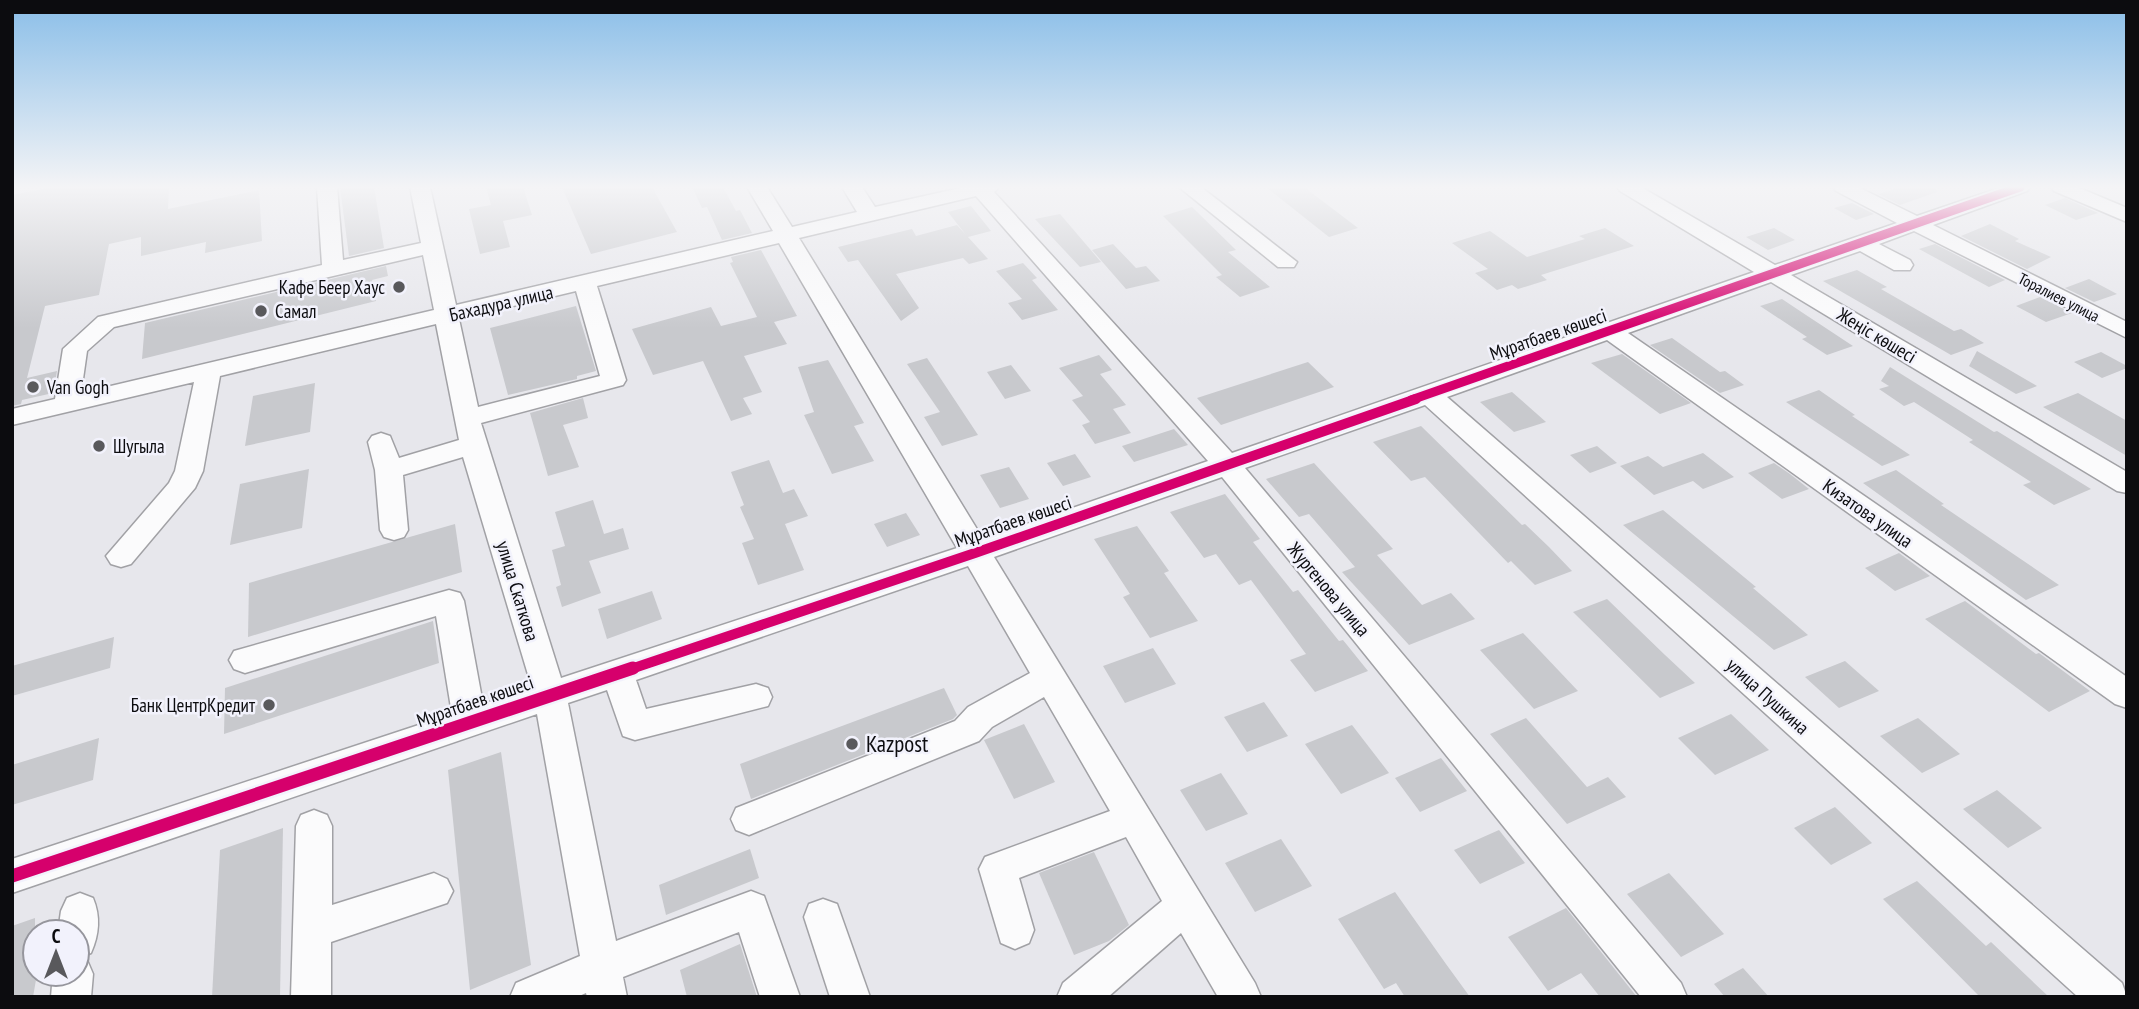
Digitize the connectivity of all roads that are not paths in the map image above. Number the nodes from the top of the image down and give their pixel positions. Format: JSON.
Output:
{"nodes":[{"id":1,"x":330,"y":234,"type":"edge"},
{"id":2,"x":430,"y":234,"type":"edge"},
{"id":3,"x":793,"y":234,"type":"edge"},
{"id":4,"x":1025,"y":234,"type":"edge"},
{"id":5,"x":1250,"y":234,"type":"edge"},
{"id":6,"x":1707,"y":234,"type":"edge"},
{"id":7,"x":1887,"y":234,"type":"edge"},
{"id":8,"x":1935,"y":234,"type":"edge"},
{"id":9,"x":785,"y":236,"type":"junction"},
{"id":10,"x":1862,"y":243,"type":"junction"},
{"id":11,"x":432,"y":247,"type":"junction"},
{"id":12,"x":1286,"y":262,"type":"dead end"},
{"id":13,"x":1902,"y":265,"type":"dead end"},
{"id":14,"x":333,"y":269,"type":"junction"},
{"id":15,"x":1774,"y":274,"type":"junction"},
{"id":16,"x":585,"y":284,"type":"junction"},
{"id":17,"x":446,"y":317,"type":"junction"},
{"id":18,"x":1609,"y":331,"type":"junction"},
{"id":19,"x":2127,"y":331,"type":"edge"},
{"id":20,"x":208,"y":372,"type":"junction"},
{"id":21,"x":1429,"y":395,"type":"junction"},
{"id":22,"x":67,"y":404,"type":"junction"},
{"id":23,"x":12,"y":417,"type":"edge"},
{"id":24,"x":470,"y":432,"type":"junction"},
{"id":25,"x":381,"y":442,"type":"dead end"},
{"id":26,"x":1227,"y":465,"type":"junction"},
{"id":27,"x":388,"y":470,"type":"junction"},
{"id":28,"x":2127,"y":484,"type":"edge"},
{"id":29,"x":394,"y":530,"type":"dead end"},
{"id":30,"x":975,"y":553,"type":"junction"},
{"id":31,"x":121,"y":556,"type":"dead end"},
{"id":32,"x":245,"y":660,"type":"dead end"},
{"id":33,"x":617,"y":672,"type":"junction"},
{"id":34,"x":1050,"y":678,"type":"junction"},
{"id":35,"x":551,"y":694,"type":"junction"},
{"id":36,"x":2127,"y":695,"type":"edge"},
{"id":37,"x":755,"y":697,"type":"dead end"},
{"id":38,"x":470,"y":721,"type":"junction"},
{"id":39,"x":1134,"y":818,"type":"junction"},
{"id":40,"x":749,"y":819,"type":"dead end"},
{"id":41,"x":314,"y":826,"type":"dead end"},
{"id":42,"x":12,"y":876,"type":"edge"},
{"id":43,"x":434,"y":891,"type":"dead end"},
{"id":44,"x":1186,"y":905,"type":"junction"},
{"id":45,"x":823,"y":916,"type":"dead end"},
{"id":46,"x":313,"y":929,"type":"junction"},
{"id":47,"x":1015,"y":930,"type":"dead end"},
{"id":48,"x":605,"y":981,"type":"edge"},
{"id":49,"x":312,"y":997,"type":"edge"},
{"id":50,"x":530,"y":997,"type":"edge"},
{"id":51,"x":780,"y":997,"type":"edge"},
{"id":52,"x":850,"y":997,"type":"edge"},
{"id":53,"x":1077,"y":997,"type":"edge"},
{"id":54,"x":1241,"y":997,"type":"edge"},
{"id":55,"x":1667,"y":997,"type":"edge"},
{"id":56,"x":2108,"y":997,"type":"edge"}],
"edges":[{"from":1,"to":14,"type":"street"},
{"from":2,"to":11,"type":"street","name":"улица Скаткова"},
{"from":3,"to":9,"type":"street","name":"Бахадура улица"},
{"from":4,"to":26,"type":"street","name":"Жургенова улица"},
{"from":5,"to":12,"type":"street"},
{"from":6,"to":15,"type":"street","name":"Жеңіс көшесі"},
{"from":7,"to":10,"type":"street","name":"Мұратбаев көшесі"},
{"from":8,"to":19,"type":"street","name":"Торалиев улица"},
{"from":9,"to":16,"type":"street","name":"Бахадура улица"},
{"from":9,"to":30,"type":"street"},
{"from":10,"to":13,"type":"street"},
{"from":10,"to":15,"type":"street","name":"Мұратбаев көшесі"},
{"from":11,"to":14,"type":"street"},
{"from":11,"to":17,"type":"street","name":"улица Скаткова"},
{"from":14,"to":22,"type":"street"},
{"from":15,"to":18,"type":"street","name":"Мұратбаев көшесі"},
{"from":15,"to":28,"type":"street","name":"Жеңіс көшесі"},
{"from":16,"to":17,"type":"street","name":"Бахадура улица"},
{"from":16,"to":24,"type":"street"},
{"from":17,"to":20,"type":"street","name":"Бахадура улица"},
{"from":17,"to":24,"type":"street","name":"улица Скаткова"},
{"from":18,"to":21,"type":"street","name":"Мұратбаев көшесі"},
{"from":18,"to":36,"type":"street","name":"Кизатова улица"},
{"from":20,"to":22,"type":"street","name":"Бахадура улица"},
{"from":20,"to":31,"type":"street"},
{"from":21,"to":26,"type":"street","name":"Мұратбаев көшесі"},
{"from":21,"to":56,"type":"street","name":"улица Пушкина"},
{"from":22,"to":23,"type":"street","name":"Бахадура улица"},
{"from":24,"to":27,"type":"street"},
{"from":24,"to":35,"type":"street","name":"улица Скаткова"},
{"from":25,"to":27,"type":"street"},
{"from":26,"to":30,"type":"street","name":"Мұратбаев көшесі"},
{"from":26,"to":55,"type":"street","name":"Жургенова улица"},
{"from":27,"to":29,"type":"street"},
{"from":30,"to":33,"type":"street","name":"Мұратбаев көшесі"},
{"from":30,"to":34,"type":"street"},
{"from":32,"to":38,"type":"street"},
{"from":33,"to":35,"type":"street","name":"Мұратбаев көшесі"},
{"from":33,"to":37,"type":"street"},
{"from":34,"to":39,"type":"street"},
{"from":34,"to":40,"type":"street"},
{"from":35,"to":38,"type":"street","name":"Мұратбаев көшесі"},
{"from":35,"to":48,"type":"street","name":"улица Скаткова"},
{"from":38,"to":42,"type":"street","name":"Мұратбаев көшесі"},
{"from":39,"to":44,"type":"street"},
{"from":39,"to":47,"type":"street"},
{"from":41,"to":46,"type":"street"},
{"from":43,"to":46,"type":"street"},
{"from":44,"to":53,"type":"street"},
{"from":44,"to":54,"type":"street"},
{"from":45,"to":52,"type":"street"},
{"from":46,"to":49,"type":"street"},
{"from":48,"to":50,"type":"street"},
{"from":48,"to":51,"type":"street"}]}
